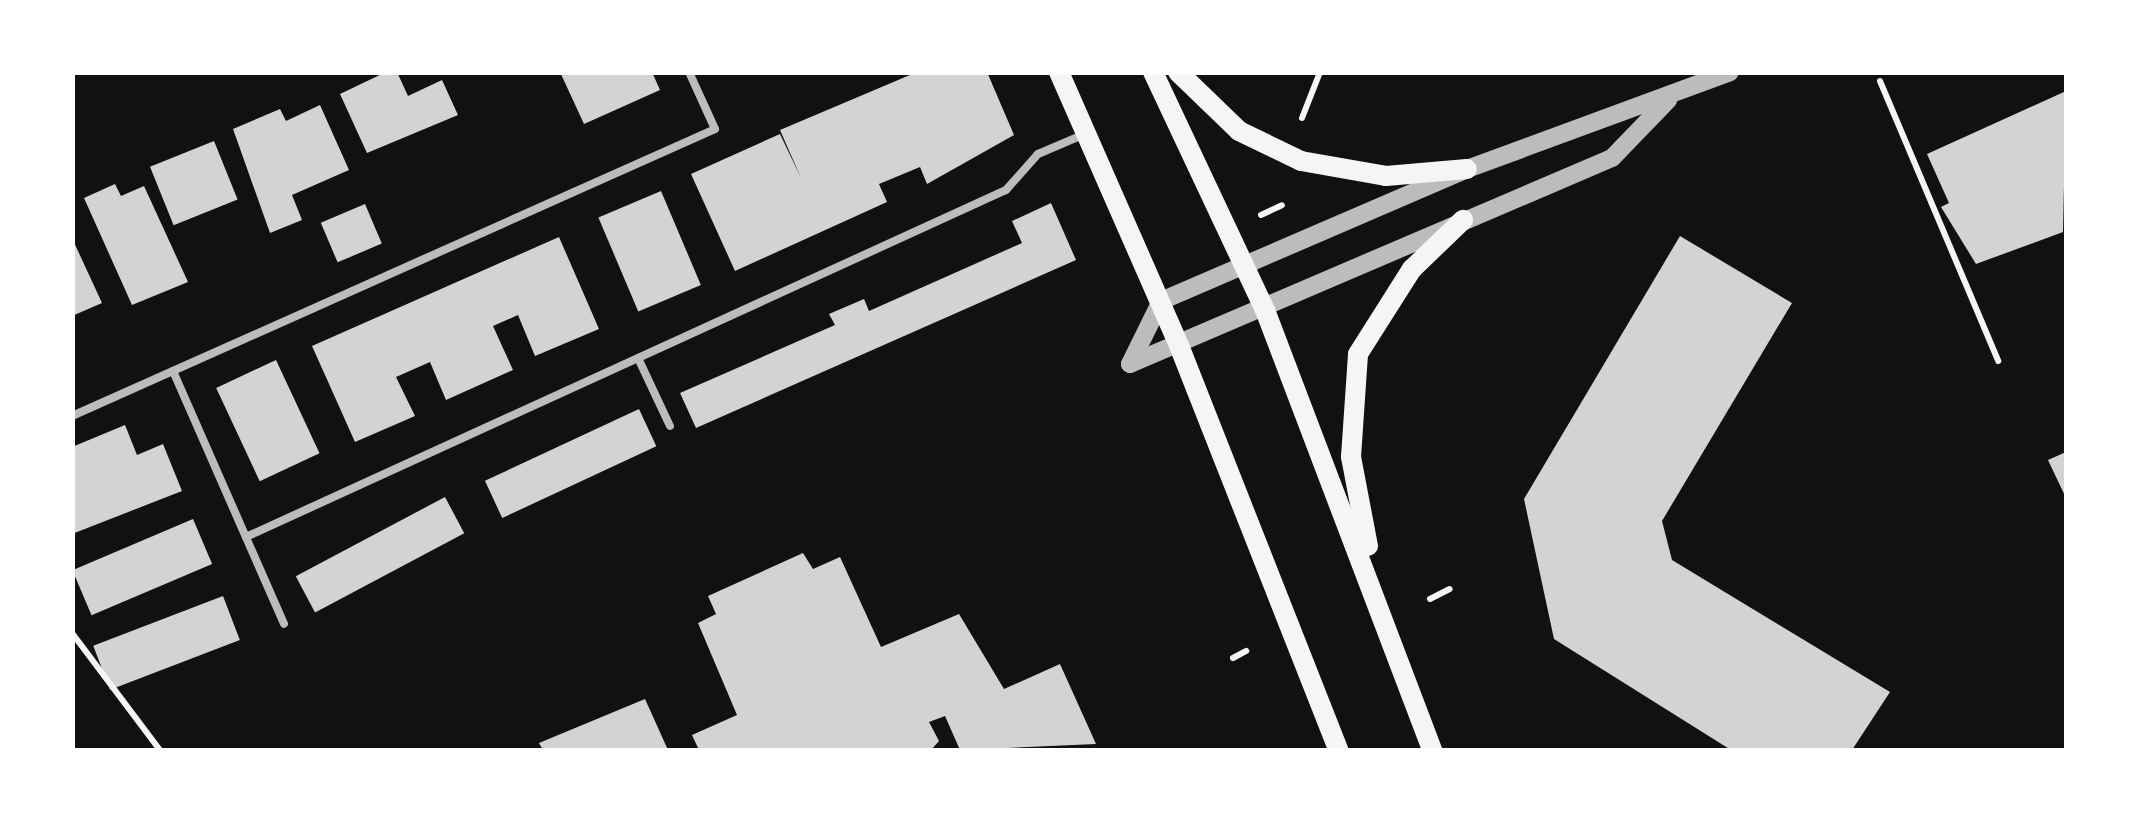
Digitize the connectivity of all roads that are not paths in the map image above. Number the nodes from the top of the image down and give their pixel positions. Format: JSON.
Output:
{"nodes":[{"id":1,"x":689,"y":72,"type":"edge"},
{"id":2,"x":1059,"y":72,"type":"edge"},
{"id":3,"x":1153,"y":72,"type":"edge"},
{"id":4,"x":1178,"y":72,"type":"edge"},
{"id":5,"x":1730,"y":72,"type":"edge"},
{"id":6,"x":1668,"y":100,"type":"junction"},
{"id":7,"x":1086,"y":133,"type":"junction"},
{"id":8,"x":1467,"y":170,"type":"junction"},
{"id":9,"x":1463,"y":220,"type":"junction"},
{"id":10,"x":1247,"y":267,"type":"junction"},
{"id":11,"x":1160,"y":301,"type":"junction"},
{"id":12,"x":1265,"y":310,"type":"junction"},
{"id":13,"x":1180,"y":348,"type":"junction"},
{"id":14,"x":638,"y":358,"type":"junction"},
{"id":15,"x":173,"y":371,"type":"junction"},
{"id":16,"x":72,"y":416,"type":"edge"},
{"id":17,"x":670,"y":426,"type":"dead end"},
{"id":18,"x":246,"y":537,"type":"junction"},
{"id":19,"x":1378,"y":598,"type":"junction"},
{"id":20,"x":284,"y":624,"type":"dead end"},
{"id":21,"x":1338,"y":750,"type":"edge"},
{"id":22,"x":1432,"y":750,"type":"edge"}],
"edges":[{"from":1,"to":15,"type":"lane"},
{"from":2,"to":7,"type":"main road"},
{"from":3,"to":10,"type":"main road"},
{"from":4,"to":8,"type":"main road"},
{"from":5,"to":6,"type":"street"},
{"from":6,"to":8,"type":"street"},
{"from":6,"to":9,"type":"street"},
{"from":7,"to":11,"type":"main road"},
{"from":7,"to":14,"type":"lane"},
{"from":8,"to":10,"type":"street"},
{"from":9,"to":12,"type":"street"},
{"from":9,"to":19,"type":"main road"},
{"from":10,"to":11,"type":"street"},
{"from":10,"to":12,"type":"main road"},
{"from":11,"to":13,"type":"main road"},
{"from":11,"to":13,"type":"street"},
{"from":12,"to":13,"type":"street"},
{"from":12,"to":19,"type":"main road"},
{"from":13,"to":21,"type":"main road"},
{"from":14,"to":17,"type":"lane"},
{"from":14,"to":18,"type":"lane"},
{"from":15,"to":16,"type":"lane"},
{"from":15,"to":18,"type":"lane"},
{"from":18,"to":20,"type":"lane"},
{"from":19,"to":22,"type":"main road"}]}
